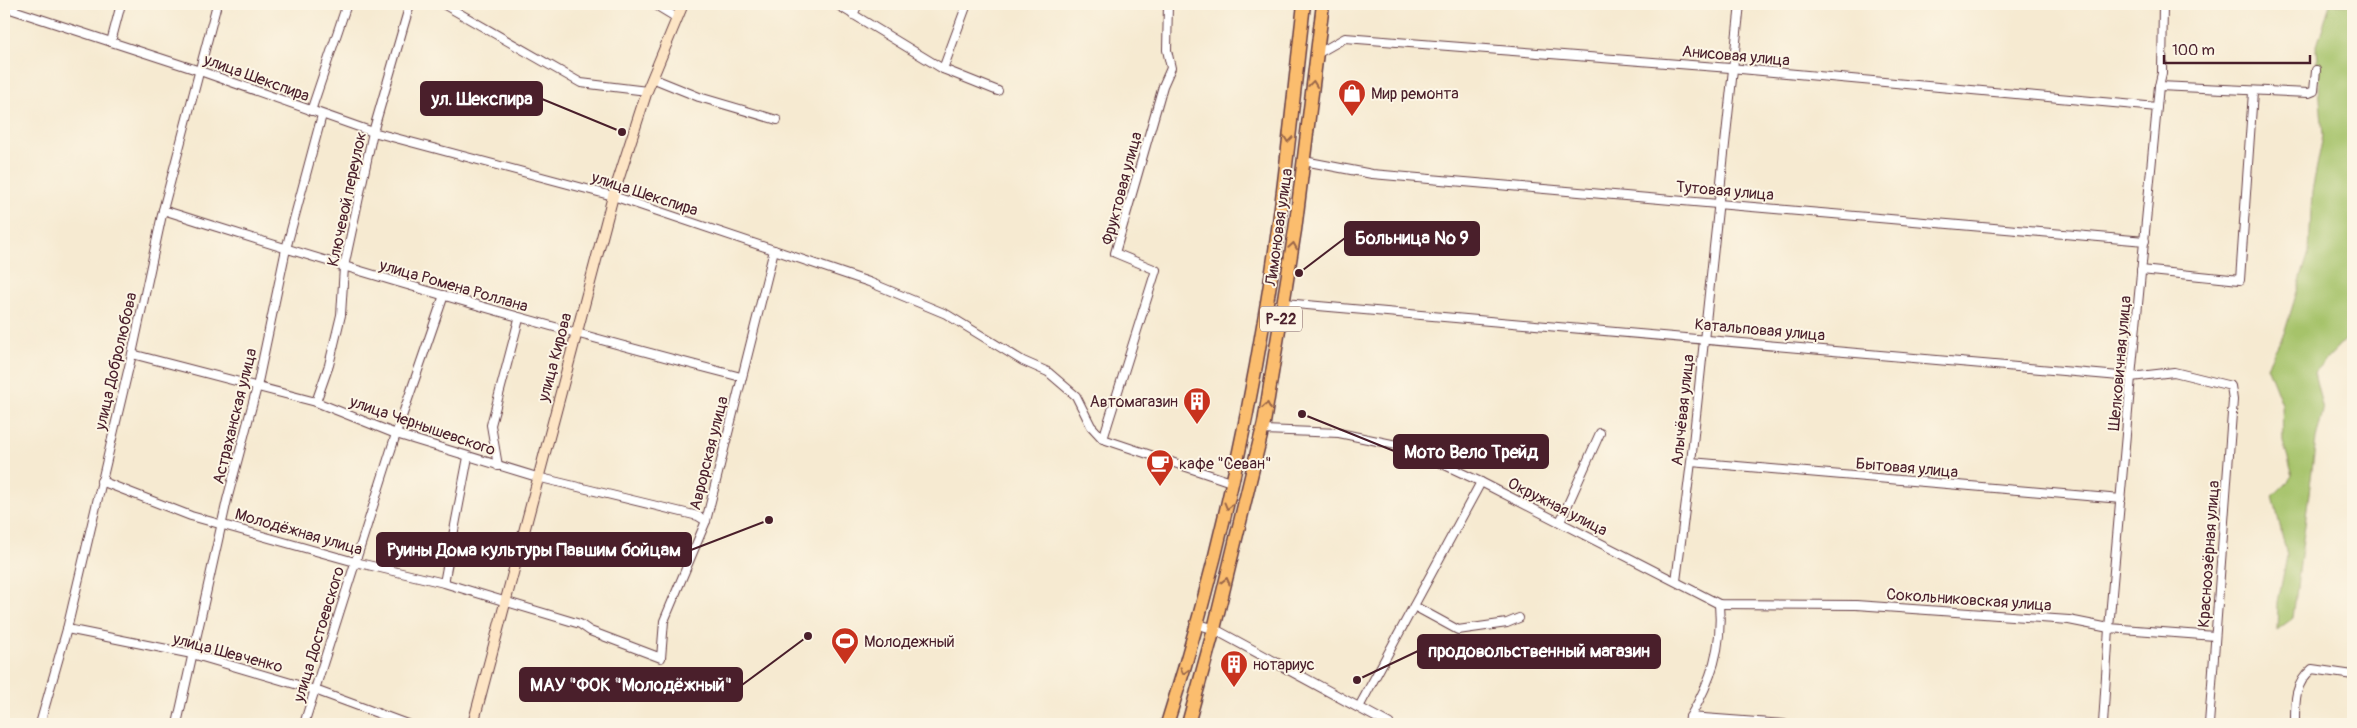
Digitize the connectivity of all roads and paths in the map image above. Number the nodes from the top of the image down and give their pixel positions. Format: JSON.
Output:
{"nodes":[{"id":1,"x":121,"y":4,"type":"edge"},
{"id":2,"x":217,"y":4,"type":"edge"},
{"id":3,"x":348,"y":4,"type":"edge"},
{"id":4,"x":410,"y":4,"type":"edge"},
{"id":5,"x":444,"y":4,"type":"edge"},
{"id":6,"x":654,"y":4,"type":"edge"},
{"id":7,"x":683,"y":4,"type":"edge"},
{"id":8,"x":836,"y":4,"type":"edge"},
{"id":9,"x":858,"y":4,"type":"edge"},
{"id":10,"x":967,"y":4,"type":"edge"},
{"id":11,"x":1168,"y":4,"type":"edge"},
{"id":12,"x":1304,"y":4,"type":"edge"},
{"id":13,"x":1323,"y":4,"type":"edge"},
{"id":14,"x":1740,"y":4,"type":"edge"},
{"id":15,"x":2163,"y":4,"type":"edge"},
{"id":16,"x":6,"y":6,"type":"edge"},
{"id":17,"x":853,"y":15,"type":"junction"},
{"id":18,"x":677,"y":18,"type":"junction"},
{"id":19,"x":111,"y":42,"type":"junction"},
{"id":20,"x":1316,"y":54,"type":"junction"},
{"id":21,"x":1734,"y":68,"type":"junction"},
{"id":22,"x":942,"y":69,"type":"junction"},
{"id":23,"x":2316,"y":70,"type":"dead end"},
{"id":24,"x":200,"y":71,"type":"junction"},
{"id":25,"x":652,"y":78,"type":"junction"},
{"id":26,"x":2158,"y":86,"type":"junction"},
{"id":27,"x":647,"y":91,"type":"junction"},
{"id":28,"x":998,"y":91,"type":"dead end"},
{"id":29,"x":2253,"y":92,"type":"junction"},
{"id":30,"x":2157,"y":107,"type":"junction"},
{"id":31,"x":311,"y":111,"type":"junction"},
{"id":32,"x":322,"y":115,"type":"junction"},
{"id":33,"x":777,"y":120,"type":"dead end"},
{"id":34,"x":374,"y":132,"type":"junction"},
{"id":35,"x":1304,"y":161,"type":"junction"},
{"id":36,"x":613,"y":196,"type":"junction"},
{"id":37,"x":1718,"y":203,"type":"junction"},
{"id":38,"x":163,"y":210,"type":"junction"},
{"id":39,"x":2145,"y":241,"type":"junction"},
{"id":40,"x":286,"y":249,"type":"junction"},
{"id":41,"x":774,"y":250,"type":"junction"},
{"id":42,"x":344,"y":267,"type":"junction"},
{"id":43,"x":2141,"y":270,"type":"junction"},
{"id":44,"x":444,"y":295,"type":"junction"},
{"id":45,"x":1284,"y":303,"type":"junction"},
{"id":46,"x":520,"y":319,"type":"junction"},
{"id":47,"x":576,"y":334,"type":"junction"},
{"id":48,"x":1704,"y":338,"type":"junction"},
{"id":49,"x":132,"y":354,"type":"junction"},
{"id":50,"x":741,"y":377,"type":"junction"},
{"id":51,"x":2130,"y":377,"type":"junction"},
{"id":52,"x":2231,"y":386,"type":"joint"},
{"id":53,"x":257,"y":387,"type":"junction"},
{"id":54,"x":316,"y":402,"type":"junction"},
{"id":55,"x":1262,"y":430,"type":"junction"},
{"id":56,"x":1600,"y":433,"type":"dead end"},
{"id":57,"x":396,"y":434,"type":"junction"},
{"id":58,"x":1102,"y":439,"type":"junction"},
{"id":59,"x":468,"y":456,"type":"junction"},
{"id":60,"x":1691,"y":462,"type":"junction"},
{"id":61,"x":498,"y":466,"type":"junction"},
{"id":62,"x":537,"y":477,"type":"junction"},
{"id":63,"x":102,"y":481,"type":"junction"},
{"id":64,"x":1481,"y":482,"type":"junction"},
{"id":65,"x":1234,"y":483,"type":"junction"},
{"id":66,"x":2121,"y":499,"type":"junction"},
{"id":67,"x":706,"y":521,"type":"junction"},
{"id":68,"x":1560,"y":522,"type":"junction"},
{"id":69,"x":223,"y":524,"type":"junction"},
{"id":70,"x":354,"y":562,"type":"junction"},
{"id":71,"x":1676,"y":581,"type":"junction"},
{"id":72,"x":444,"y":583,"type":"junction"},
{"id":73,"x":504,"y":602,"type":"junction"},
{"id":74,"x":1719,"y":604,"type":"junction"},
{"id":75,"x":1414,"y":606,"type":"junction"},
{"id":76,"x":1519,"y":618,"type":"dead end"},
{"id":77,"x":1197,"y":624,"type":"junction"},
{"id":78,"x":2109,"y":628,"type":"junction"},
{"id":79,"x":67,"y":629,"type":"junction"},
{"id":80,"x":1214,"y":629,"type":"junction"},
{"id":81,"x":2215,"y":636,"type":"junction"},
{"id":82,"x":192,"y":654,"type":"junction"},
{"id":83,"x":661,"y":658,"type":"joint"},
{"id":84,"x":2353,"y":675,"type":"edge"},
{"id":85,"x":315,"y":690,"type":"junction"},
{"id":86,"x":1359,"y":707,"type":"junction"},
{"id":87,"x":1690,"y":721,"type":"edge"},
{"id":88,"x":40,"y":724,"type":"edge"},
{"id":89,"x":177,"y":724,"type":"edge"},
{"id":90,"x":304,"y":724,"type":"edge"},
{"id":91,"x":407,"y":724,"type":"edge"},
{"id":92,"x":473,"y":724,"type":"edge"},
{"id":93,"x":1167,"y":724,"type":"edge"},
{"id":94,"x":1188,"y":724,"type":"edge"},
{"id":95,"x":1389,"y":724,"type":"edge"},
{"id":96,"x":1784,"y":724,"type":"edge"},
{"id":97,"x":2103,"y":724,"type":"edge"},
{"id":98,"x":2209,"y":724,"type":"edge"},
{"id":99,"x":2294,"y":724,"type":"edge"}],
"edges":[{"from":1,"to":19,"type":"street"},
{"from":2,"to":24,"type":"street","name":"улица Добролюбова"},
{"from":3,"to":31,"type":"street"},
{"from":4,"to":34,"type":"street","name":"Ключевой переулок"},
{"from":5,"to":27,"type":"street"},
{"from":6,"to":18,"type":"street"},
{"from":7,"to":18,"type":"main road","name":"улица Кирова"},
{"from":8,"to":17,"type":"street"},
{"from":9,"to":17,"type":"street"},
{"from":10,"to":22,"type":"street"},
{"from":11,"to":58,"type":"street","name":"Фруктовая улица"},
{"from":12,"to":65,"type":"highway","name":"Лимоновая улица","number":"Р-22","one_way":true},
{"from":13,"to":20,"type":"highway","name":"Лимоновая улица","number":"Р-22"},
{"from":14,"to":21,"type":"street","name":"Алычёвая улица"},
{"from":15,"to":26,"type":"street","name":"Шелковичная улица"},
{"from":16,"to":19,"type":"street","name":"улица Шекспира"},
{"from":17,"to":22,"type":"street"},
{"from":18,"to":25,"type":"main road","name":"улица Кирова"},
{"from":19,"to":24,"type":"street","name":"улица Шекспира"},
{"from":20,"to":21,"type":"street","name":"Анисовая улица"},
{"from":35,"to":20,"type":"highway","name":"Лимоновая улица","number":"Р-22","one_way":true},
{"from":21,"to":30,"type":"street","name":"Анисовая улица"},
{"from":21,"to":37,"type":"street","name":"Алычёвая улица"},
{"from":22,"to":28,"type":"street"},
{"from":23,"to":29,"type":"street"},
{"from":24,"to":31,"type":"street","name":"улица Шекспира"},
{"from":24,"to":38,"type":"street","name":"улица Добролюбова"},
{"from":25,"to":27,"type":"main road","name":"улица Кирова"},
{"from":25,"to":33,"type":"street"},
{"from":26,"to":29,"type":"street"},
{"from":26,"to":30,"type":"street","name":"Шелковичная улица"},
{"from":27,"to":36,"type":"main road","name":"улица Кирова"},
{"from":29,"to":43,"type":"street"},
{"from":30,"to":39,"type":"street","name":"Шелковичная улица"},
{"from":31,"to":32,"type":"street","name":"улица Шекспира"},
{"from":32,"to":34,"type":"street","name":"улица Шекспира"},
{"from":32,"to":40,"type":"street","name":"Астраханская улица"},
{"from":34,"to":36,"type":"street","name":"улица Шекспира"},
{"from":34,"to":42,"type":"street","name":"Ключевой переулок"},
{"from":35,"to":37,"type":"street","name":"Тутовая улица"},
{"from":45,"to":35,"type":"highway","name":"Лимоновая улица","number":"Р-22","one_way":true},
{"from":36,"to":41,"type":"street","name":"улица Шекспира"},
{"from":36,"to":47,"type":"main road","name":"улица Кирова"},
{"from":37,"to":39,"type":"street","name":"Тутовая улица"},
{"from":37,"to":48,"type":"street","name":"Алычёвая улица"},
{"from":38,"to":40,"type":"street","name":"улица Ромена Роллана"},
{"from":38,"to":49,"type":"street","name":"улица Добролюбова"},
{"from":39,"to":43,"type":"street","name":"Шелковичная улица"},
{"from":40,"to":42,"type":"street","name":"улица Ромена Роллана"},
{"from":40,"to":53,"type":"street","name":"Астраханская улица"},
{"from":41,"to":50,"type":"street","name":"Аврорская улица"},
{"from":41,"to":58,"type":"street","name":"улица Шекспира"},
{"from":42,"to":44,"type":"street","name":"улица Ромена Роллана"},
{"from":42,"to":54,"type":"street","name":"Ключевой переулок"},
{"from":43,"to":51,"type":"street","name":"Шелковичная улица"},
{"from":44,"to":46,"type":"street","name":"улица Ромена Роллана"},
{"from":44,"to":57,"type":"street","name":"улица Достоевского"},
{"from":45,"to":48,"type":"street","name":"Катальповая улица"},
{"from":55,"to":45,"type":"highway","name":"Лимоновая улица","number":"Р-22","one_way":true},
{"from":46,"to":47,"type":"street","name":"улица Ромена Роллана"},
{"from":46,"to":61,"type":"street"},
{"from":47,"to":50,"type":"street","name":"улица Ромена Роллана"},
{"from":47,"to":62,"type":"main road","name":"улица Кирова"},
{"from":48,"to":51,"type":"street","name":"Катальповая улица"},
{"from":48,"to":60,"type":"street","name":"Алычёвая улица"},
{"from":49,"to":53,"type":"street","name":"улица Чернышевского"},
{"from":49,"to":63,"type":"street","name":"улица Добролюбова"},
{"from":50,"to":67,"type":"street","name":"Аврорская улица"},
{"from":51,"to":52,"type":"street","name":"Катальповая улица"},
{"from":51,"to":66,"type":"street","name":"Шелковичная улица"},
{"from":52,"to":81,"type":"street","name":"Красноозёрная улица"},
{"from":53,"to":54,"type":"street","name":"улица Чернышевского"},
{"from":53,"to":69,"type":"street","name":"Астраханская улица"},
{"from":54,"to":57,"type":"street","name":"улица Чернышевского"},
{"from":55,"to":64,"type":"street","name":"Окружная улица"},
{"from":80,"to":55,"type":"highway","name":"Лимоновая улица","number":"Р-22","one_way":true},
{"from":56,"to":68,"type":"street"},
{"from":57,"to":59,"type":"street","name":"улица Чернышевского"},
{"from":57,"to":70,"type":"street","name":"улица Достоевского"},
{"from":58,"to":65,"type":"street"},
{"from":59,"to":61,"type":"street","name":"улица Чернышевского"},
{"from":59,"to":72,"type":"street"},
{"from":60,"to":66,"type":"street","name":"Бытовая улица"},
{"from":60,"to":71,"type":"street","name":"Алычёвая улица"},
{"from":61,"to":62,"type":"street","name":"улица Чернышевского"},
{"from":62,"to":67,"type":"street","name":"улица Чернышевского"},
{"from":62,"to":73,"type":"main road","name":"улица Кирова"},
{"from":63,"to":69,"type":"street","name":"Молодёжная улица"},
{"from":63,"to":79,"type":"street","name":"улица Добролюбова"},
{"from":64,"to":68,"type":"street","name":"Окружная улица"},
{"from":64,"to":75,"type":"street"},
{"from":65,"to":77,"type":"highway","name":"Лимоновая улица","number":"Р-22","one_way":true},
{"from":66,"to":78,"type":"street","name":"Шелковичная улица"},
{"from":67,"to":83,"type":"street","name":"Аврорская улица"},
{"from":68,"to":71,"type":"street","name":"Окружная улица"},
{"from":69,"to":70,"type":"street","name":"Молодёжная улица"},
{"from":69,"to":82,"type":"street","name":"Астраханская улица"},
{"from":70,"to":72,"type":"street","name":"Молодёжная улица"},
{"from":70,"to":85,"type":"street","name":"улица Достоевского"},
{"from":71,"to":74,"type":"street","name":"Окружная улица"},
{"from":72,"to":73,"type":"street","name":"Молодёжная улица"},
{"from":73,"to":83,"type":"street","name":"Молодёжная улица"},
{"from":73,"to":92,"type":"main road","name":"улица Кирова"},
{"from":74,"to":78,"type":"street","name":"Сокольниковская улица"},
{"from":74,"to":87,"type":"street"},
{"from":75,"to":76,"type":"street"},
{"from":75,"to":86,"type":"street"},
{"from":77,"to":80,"type":"street"},
{"from":77,"to":93,"type":"highway","number":"Р-22","one_way":true},
{"from":78,"to":81,"type":"street","name":"Сокольниковская улица"},
{"from":78,"to":97,"type":"street","name":"Шелковичная улица"},
{"from":79,"to":82,"type":"street","name":"улица Шевченко"},
{"from":79,"to":88,"type":"street","name":"улица Добролюбова"},
{"from":80,"to":86,"type":"street"},
{"from":80,"to":94,"type":"highway","number":"Р-22"},
{"from":81,"to":98,"type":"street","name":"Красноозёрная улица"},
{"from":82,"to":85,"type":"street","name":"улица Шевченко"},
{"from":82,"to":89,"type":"street","name":"Астраханская улица"},
{"from":84,"to":99,"type":"street"},
{"from":85,"to":90,"type":"street","name":"улица Достоевского"},
{"from":85,"to":91,"type":"street","name":"улица Шевченко"},
{"from":86,"to":95,"type":"street"},
{"from":87,"to":96,"type":"street"}]}
